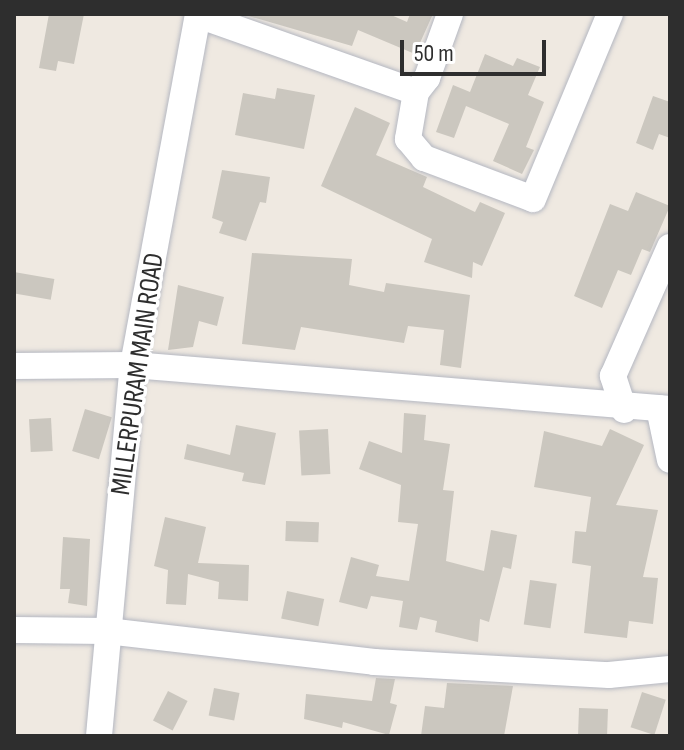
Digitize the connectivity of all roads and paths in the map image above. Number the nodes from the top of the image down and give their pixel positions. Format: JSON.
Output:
{"nodes":[{"id":1,"x":198,"y":14,"type":"edge"},
{"id":2,"x":450,"y":14,"type":"edge"},
{"id":3,"x":610,"y":14,"type":"edge"},
{"id":4,"x":416,"y":92,"type":"junction"},
{"id":5,"x":670,"y":247,"type":"edge"},
{"id":6,"x":133,"y":365,"type":"junction"},
{"id":7,"x":14,"y":366,"type":"edge"},
{"id":8,"x":664,"y":409,"type":"edge"},
{"id":9,"x":624,"y":410,"type":"junction"},
{"id":10,"x":670,"y":460,"type":"edge"},
{"id":11,"x":14,"y":630,"type":"edge"},
{"id":12,"x":107,"y":631,"type":"junction"},
{"id":13,"x":670,"y":669,"type":"edge"},
{"id":14,"x":99,"y":736,"type":"edge"}],
"edges":[{"from":1,"to":4,"type":"street"},
{"from":1,"to":6,"type":"street","name":"MILLERPURAM MAIN ROAD"},
{"from":2,"to":4,"type":"street"},
{"from":3,"to":4,"type":"street"},
{"from":5,"to":9,"type":"street"},
{"from":6,"to":7,"type":"street"},
{"from":6,"to":9,"type":"street"},
{"from":6,"to":12,"type":"street","name":"MILLERPURAM MAIN ROAD"},
{"from":8,"to":9,"type":"street"},
{"from":8,"to":10,"type":"street"},
{"from":11,"to":12,"type":"street"},
{"from":12,"to":13,"type":"street"},
{"from":12,"to":14,"type":"street","name":"MILLERPURAM MAIN ROAD"}]}
